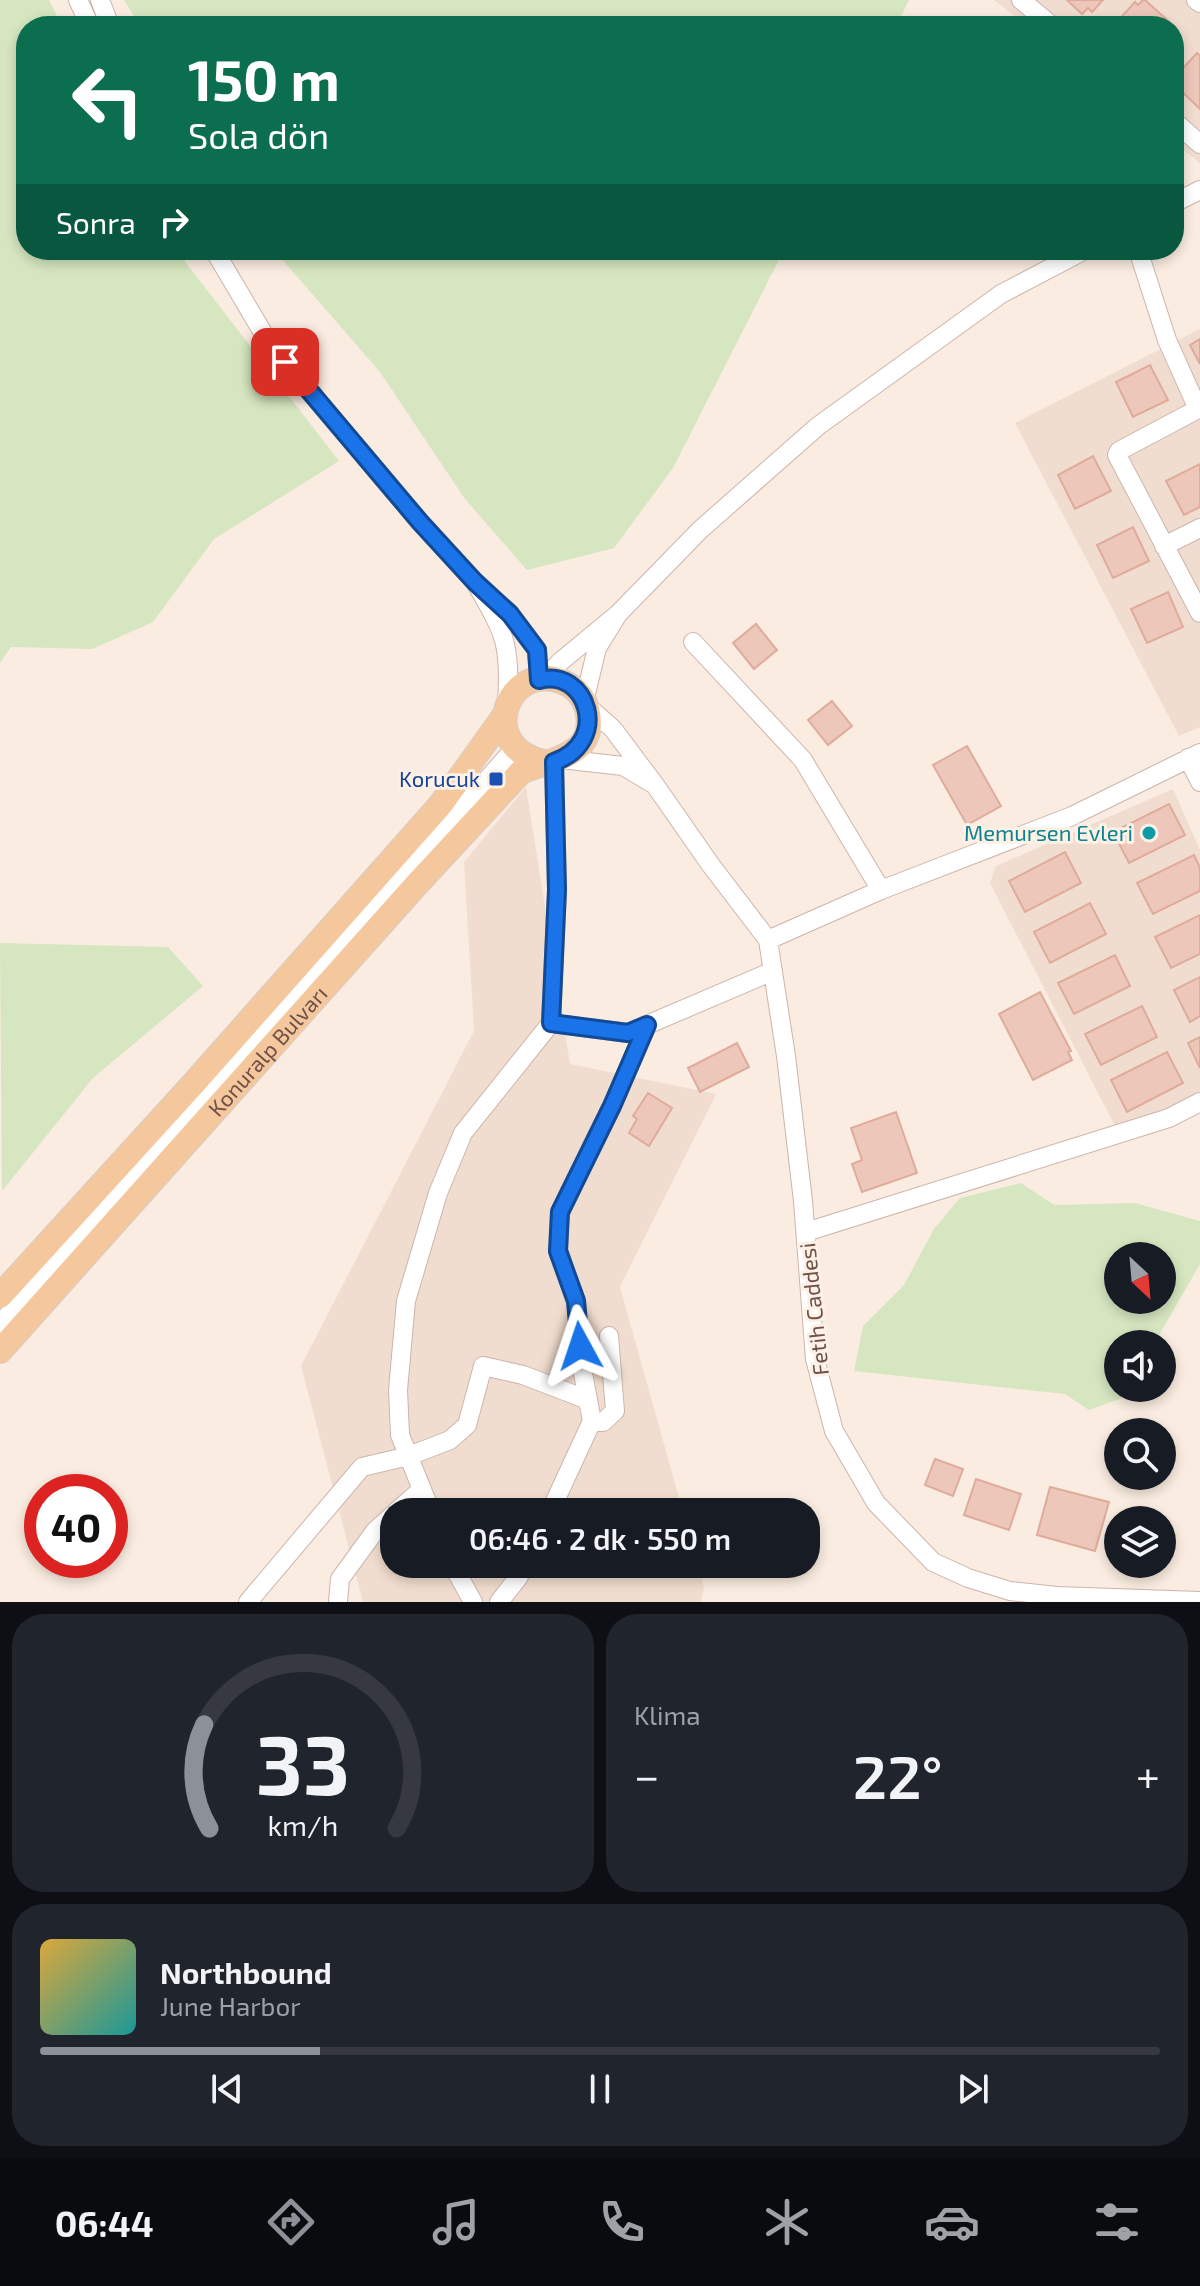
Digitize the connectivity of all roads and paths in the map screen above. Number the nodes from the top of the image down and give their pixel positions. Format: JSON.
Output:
{"nodes":[{"id":1,"x":1021,"y":0,"type":"edge"},
{"id":2,"x":1040,"y":16,"type":"edge"},
{"id":3,"x":1184,"y":130,"type":"edge"},
{"id":4,"x":1200,"y":144,"type":"edge"},
{"id":5,"x":220,"y":260,"type":"edge"},
{"id":6,"x":1066,"y":260,"type":"edge"},
{"id":7,"x":1141,"y":260,"type":"edge"},
{"id":8,"x":1199,"y":409,"type":"edge"},
{"id":9,"x":1200,"y":528,"type":"edge"},
{"id":10,"x":1164,"y":546,"type":"junction"},
{"id":11,"x":475,"y":582,"type":"junction"},
{"id":12,"x":1200,"y":613,"type":"edge"},
{"id":13,"x":618,"y":614,"type":"junction"},
{"id":14,"x":693,"y":642,"type":"dead end"},
{"id":15,"x":542,"y":679,"type":"junction"},
{"id":16,"x":585,"y":704,"type":"junction"},
{"id":17,"x":506,"y":710,"type":"junction"},
{"id":18,"x":515,"y":748,"type":"junction"},
{"id":19,"x":1194,"y":755,"type":"edge"},
{"id":20,"x":553,"y":761,"type":"junction"},
{"id":21,"x":1200,"y":782,"type":"edge"},
{"id":22,"x":655,"y":785,"type":"junction"},
{"id":23,"x":881,"y":890,"type":"junction"},
{"id":24,"x":768,"y":940,"type":"junction"},
{"id":25,"x":773,"y":971,"type":"junction"},
{"id":26,"x":551,"y":1023,"type":"junction"},
{"id":27,"x":647,"y":1025,"type":"junction"},
{"id":28,"x":1200,"y":1102,"type":"edge"},
{"id":29,"x":806,"y":1232,"type":"junction"},
{"id":30,"x":0,"y":1296,"type":"edge"},
{"id":31,"x":0,"y":1324,"type":"edge"},
{"id":32,"x":609,"y":1336,"type":"dead end"},
{"id":33,"x":0,"y":1351,"type":"edge"},
{"id":34,"x":588,"y":1400,"type":"junction"},
{"id":35,"x":592,"y":1421,"type":"junction"},
{"id":36,"x":409,"y":1456,"type":"junction"},
{"id":37,"x":422,"y":1489,"type":"junction"},
{"id":38,"x":412,"y":1498,"type":"edge"},
{"id":39,"x":426,"y":1498,"type":"edge"},
{"id":40,"x":556,"y":1498,"type":"edge"},
{"id":41,"x":380,"y":1526,"type":"edge"},
{"id":42,"x":460,"y":1578,"type":"edge"},
{"id":43,"x":518,"y":1578,"type":"edge"},
{"id":44,"x":1200,"y":1601,"type":"edge"},
{"id":45,"x":248,"y":1602,"type":"edge"},
{"id":46,"x":338,"y":1602,"type":"edge"},
{"id":47,"x":473,"y":1602,"type":"edge"},
{"id":48,"x":499,"y":1602,"type":"edge"}],
"edges":[{"from":1,"to":2,"type":"street"},
{"from":3,"to":4,"type":"street"},
{"from":5,"to":11,"type":"street"},
{"from":6,"to":13,"type":"street"},
{"from":7,"to":8,"type":"street"},
{"from":8,"to":10,"type":"street"},
{"from":9,"to":10,"type":"street"},
{"from":10,"to":12,"type":"street"},
{"from":11,"to":15,"type":"street"},
{"from":11,"to":17,"type":"street"},
{"from":13,"to":15,"type":"street"},
{"from":13,"to":16,"type":"street"},
{"from":14,"to":23,"type":"street"},
{"from":15,"to":16,"type":"main road"},
{"from":15,"to":17,"type":"main road"},
{"from":16,"to":20,"type":"main road"},
{"from":16,"to":22,"type":"street","name":"Fetih Caddesi"},
{"from":17,"to":18,"type":"main road"},
{"from":17,"to":30,"type":"main road","name":"Konuralp Bulvarı"},
{"from":18,"to":20,"type":"main road"},
{"from":18,"to":31,"type":"street"},
{"from":19,"to":21,"type":"street"},
{"from":19,"to":23,"type":"street"},
{"from":20,"to":22,"type":"street","name":"Fetih Caddesi"},
{"from":20,"to":26,"type":"street"},
{"from":20,"to":33,"type":"main road","name":"Konuralp Bulvarı"},
{"from":22,"to":24,"type":"street","name":"Fetih Caddesi"},
{"from":23,"to":24,"type":"street"},
{"from":24,"to":25,"type":"street","name":"Fetih Caddesi"},
{"from":25,"to":27,"type":"street"},
{"from":25,"to":29,"type":"street","name":"Fetih Caddesi"},
{"from":26,"to":27,"type":"street"},
{"from":26,"to":36,"type":"street"},
{"from":27,"to":34,"type":"street"},
{"from":28,"to":29,"type":"street"},
{"from":29,"to":44,"type":"street","name":"Fetih Caddesi"},
{"from":32,"to":35,"type":"street"},
{"from":34,"to":35,"type":"street"},
{"from":34,"to":36,"type":"street"},
{"from":35,"to":40,"type":"street"},
{"from":36,"to":37,"type":"street"},
{"from":36,"to":45,"type":"street"},
{"from":37,"to":38,"type":"street"},
{"from":37,"to":39,"type":"street"},
{"from":41,"to":46,"type":"street"},
{"from":42,"to":47,"type":"street"},
{"from":43,"to":48,"type":"street"}]}
